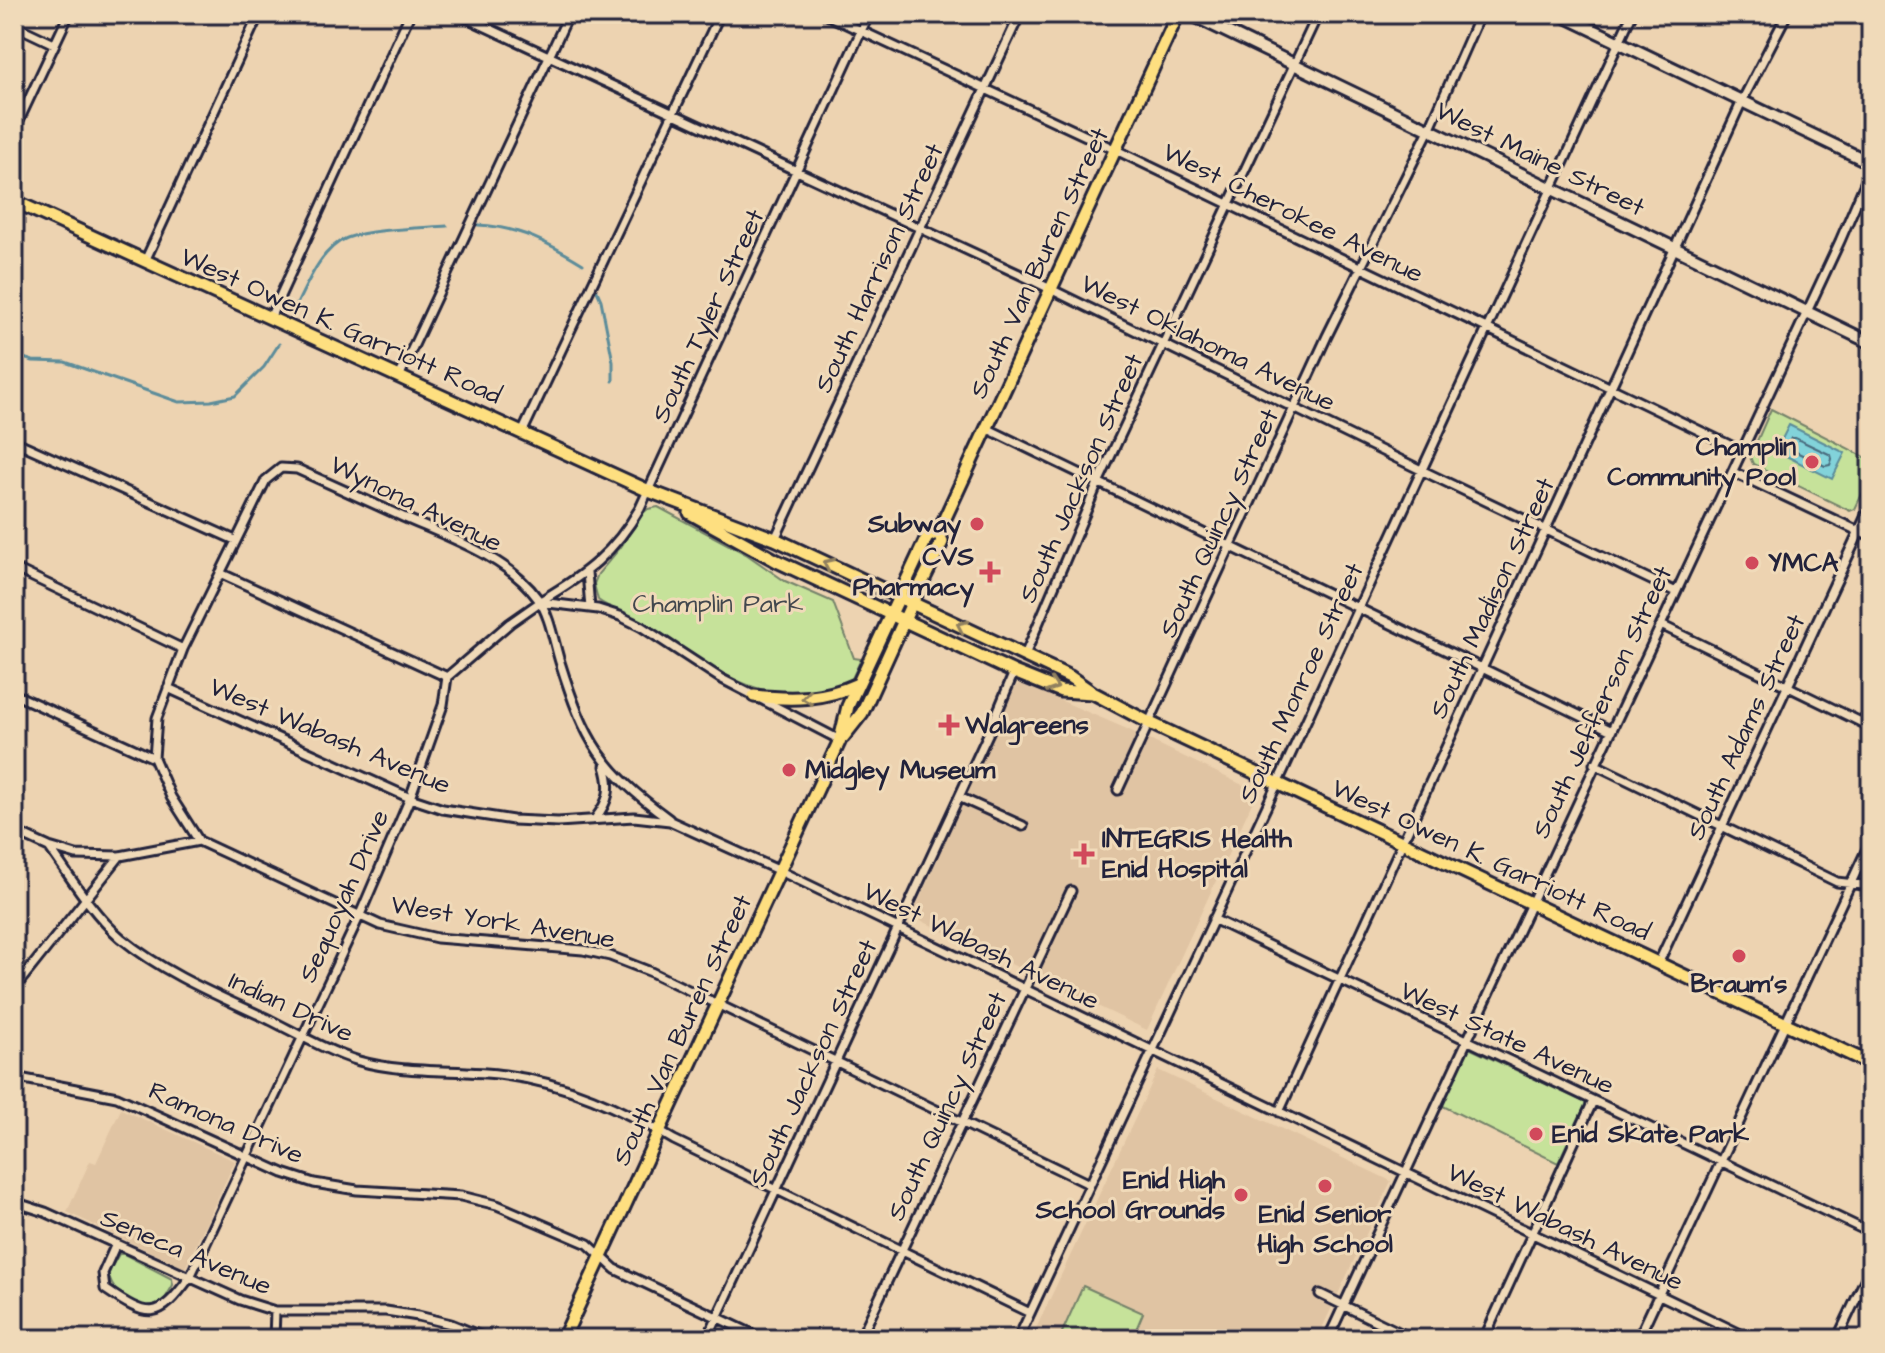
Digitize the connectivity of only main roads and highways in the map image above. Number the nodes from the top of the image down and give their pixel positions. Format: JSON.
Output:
{"nodes":[{"id":1,"x":1178,"y":14,"type":"edge"},
{"id":2,"x":1190,"y":14,"type":"edge"},
{"id":3,"x":1560,"y":14,"type":"edge"},
{"id":4,"x":1871,"y":166,"type":"edge"},
{"id":5,"x":14,"y":201,"type":"edge"},
{"id":6,"x":1871,"y":343,"type":"edge"},
{"id":7,"x":649,"y":491,"type":"junction"},
{"id":8,"x":939,"y":531,"type":"junction"},
{"id":9,"x":899,"y":597,"type":"junction"},
{"id":10,"x":912,"y":603,"type":"junction"},
{"id":11,"x":890,"y":615,"type":"junction"},
{"id":12,"x":904,"y":622,"type":"junction"},
{"id":13,"x":858,"y":683,"type":"junction"},
{"id":14,"x":1093,"y":693,"type":"junction"},
{"id":15,"x":754,"y":696,"type":"road end"},
{"id":16,"x":840,"y":740,"type":"junction"},
{"id":17,"x":1871,"y":1064,"type":"edge"},
{"id":18,"x":563,"y":1339,"type":"edge"}],
"edges":[{"from":1,"to":8,"type":"main road","name":"South Van Buren Street"},
{"from":2,"to":6,"type":"main road","name":"West Maine Street"},
{"from":3,"to":4,"type":"main road"},
{"from":5,"to":7,"type":"main road","name":"West Owen K. Garriott Road"},
{"from":9,"to":7,"type":"main road","name":"West Owen K. Garriott Road","one_way":true},
{"from":7,"to":11,"type":"main road","name":"West Owen K. Garriott Road"},
{"from":8,"to":9,"type":"main road","name":"South Van Buren Street"},
{"from":8,"to":10,"type":"main road","name":"South Van Buren Street"},
{"from":9,"to":10,"type":"main road","name":"West Owen K. Garriott Road"},
{"from":9,"to":11,"type":"main road","name":"South Van Buren Street"},
{"from":10,"to":12,"type":"main road","name":"South Van Buren Street"},
{"from":14,"to":10,"type":"main road","name":"West Owen K. Garriott Road","one_way":true},
{"from":11,"to":12,"type":"main road","name":"West Owen K. Garriott Road"},
{"from":11,"to":13,"type":"main road","name":"South Van Buren Street"},
{"from":12,"to":14,"type":"main road","name":"West Owen K. Garriott Road","one_way":true},
{"from":12,"to":16,"type":"main road","name":"South Van Buren Street"},
{"from":13,"to":15,"type":"main road","one_way":true},
{"from":13,"to":16,"type":"main road","name":"South Van Buren Street"},
{"from":14,"to":17,"type":"main road","name":"West Owen K. Garriott Road"},
{"from":16,"to":18,"type":"main road","name":"South Van Buren Street"}]}
